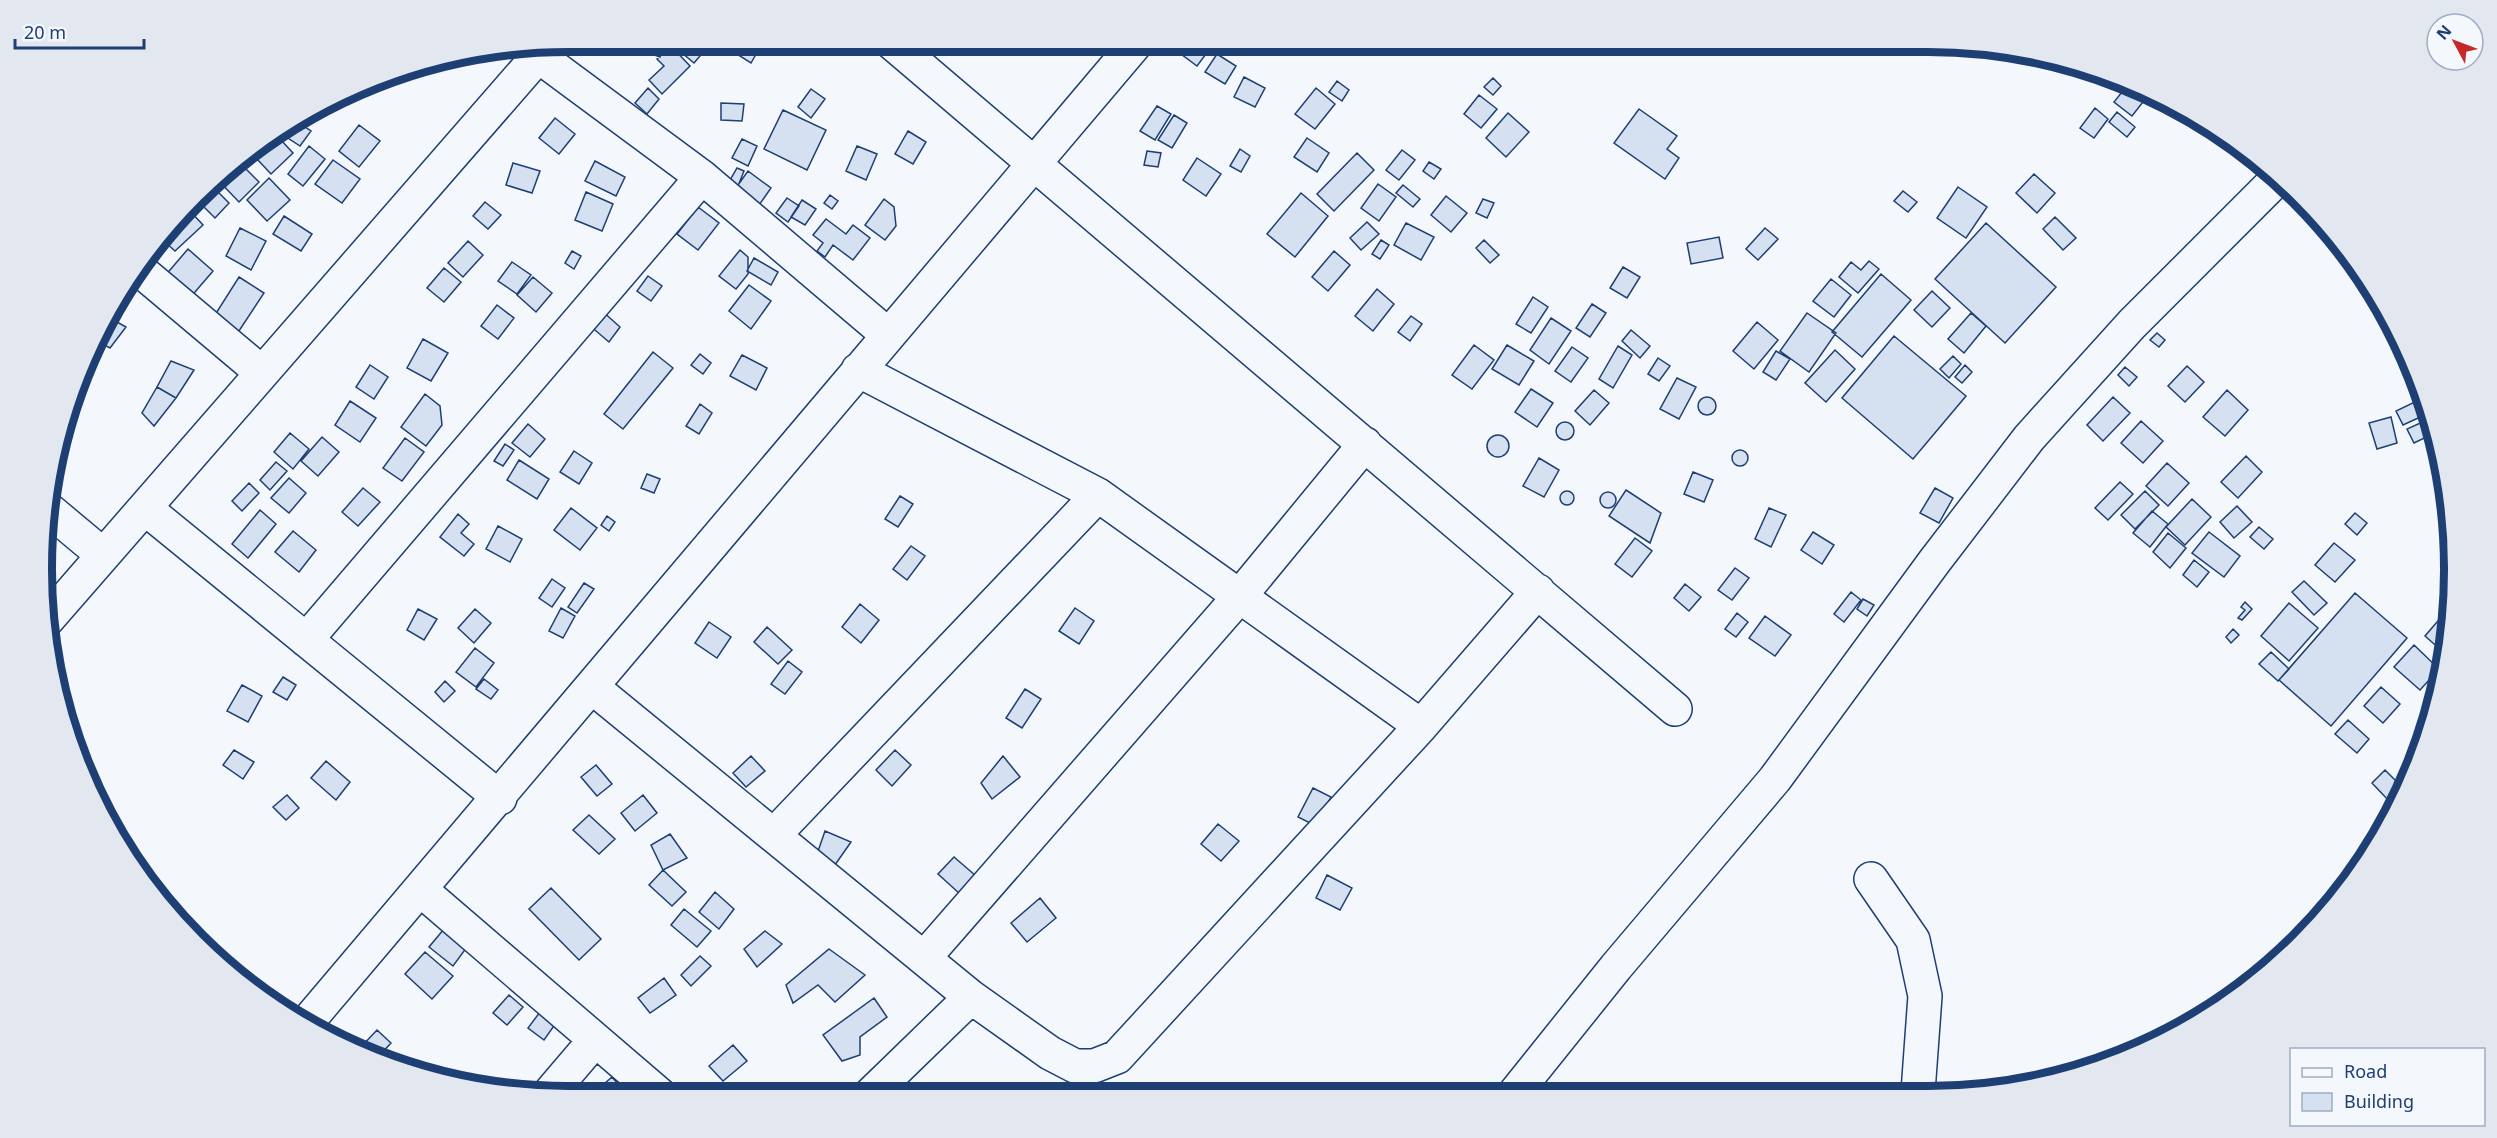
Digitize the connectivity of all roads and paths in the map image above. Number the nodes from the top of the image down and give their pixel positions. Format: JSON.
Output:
{"nodes":[{"id":1,"x":903,"y":52,"type":"edge"},
{"id":2,"x":1129,"y":52,"type":"edge"},
{"id":3,"x":535,"y":54,"type":"edge"},
{"id":4,"x":543,"y":54,"type":"edge"},
{"id":5,"x":1035,"y":165,"type":"junction"},
{"id":6,"x":702,"y":177,"type":"junction"},
{"id":7,"x":2272,"y":184,"type":"edge"},
{"id":8,"x":145,"y":275,"type":"edge"},
{"id":9,"x":888,"y":335,"type":"junction"},
{"id":10,"x":858,"y":370,"type":"junction"},
{"id":11,"x":261,"y":372,"type":"junction"},
{"id":12,"x":1365,"y":444,"type":"junction"},
{"id":13,"x":1098,"y":495,"type":"junction"},
{"id":14,"x":146,"y":509,"type":"junction"},
{"id":15,"x":56,"y":516,"type":"edge"},
{"id":16,"x":103,"y":555,"type":"junction"},
{"id":17,"x":1538,"y":591,"type":"junction"},
{"id":18,"x":1239,"y":597,"type":"junction"},
{"id":19,"x":55,"y":611,"type":"edge"},
{"id":20,"x":306,"y":640,"type":"junction"},
{"id":21,"x":592,"y":687,"type":"junction"},
{"id":22,"x":1675,"y":709,"type":"dead end"},
{"id":23,"x":1421,"y":726,"type":"junction"},
{"id":24,"x":500,"y":798,"type":"junction"},
{"id":25,"x":774,"y":835,"type":"junction"},
{"id":26,"x":1871,"y":879,"type":"dead end"},
{"id":27,"x":421,"y":890,"type":"junction"},
{"id":28,"x":924,"y":958,"type":"junction"},
{"id":29,"x":970,"y":997,"type":"junction"},
{"id":30,"x":312,"y":1017,"type":"edge"},
{"id":31,"x":595,"y":1040,"type":"junction"},
{"id":32,"x":556,"y":1085,"type":"edge"},
{"id":33,"x":649,"y":1086,"type":"edge"},
{"id":34,"x":879,"y":1086,"type":"edge"},
{"id":35,"x":1521,"y":1086,"type":"edge"},
{"id":36,"x":1918,"y":1086,"type":"edge"}],
"edges":[{"from":1,"to":5,"type":"street"},
{"from":2,"to":5,"type":"street"},
{"from":3,"to":11,"type":"street"},
{"from":4,"to":6,"type":"street"},
{"from":5,"to":9,"type":"street"},
{"from":5,"to":12,"type":"street"},
{"from":6,"to":9,"type":"street"},
{"from":6,"to":20,"type":"street"},
{"from":7,"to":35,"type":"street"},
{"from":8,"to":11,"type":"street"},
{"from":9,"to":10,"type":"street"},
{"from":10,"to":13,"type":"street"},
{"from":10,"to":21,"type":"street"},
{"from":11,"to":14,"type":"street"},
{"from":12,"to":17,"type":"street"},
{"from":12,"to":18,"type":"street"},
{"from":13,"to":18,"type":"street"},
{"from":13,"to":25,"type":"street"},
{"from":14,"to":16,"type":"street"},
{"from":14,"to":20,"type":"street"},
{"from":15,"to":16,"type":"street"},
{"from":16,"to":19,"type":"street"},
{"from":17,"to":22,"type":"street"},
{"from":17,"to":23,"type":"street"},
{"from":18,"to":23,"type":"street"},
{"from":18,"to":28,"type":"street"},
{"from":20,"to":24,"type":"street"},
{"from":21,"to":24,"type":"street"},
{"from":21,"to":25,"type":"street"},
{"from":23,"to":29,"type":"street"},
{"from":24,"to":27,"type":"street"},
{"from":25,"to":28,"type":"street"},
{"from":26,"to":36,"type":"street"},
{"from":27,"to":30,"type":"street"},
{"from":27,"to":31,"type":"street"},
{"from":28,"to":29,"type":"street"},
{"from":29,"to":34,"type":"street"},
{"from":31,"to":32,"type":"street"},
{"from":31,"to":33,"type":"street"}]}
